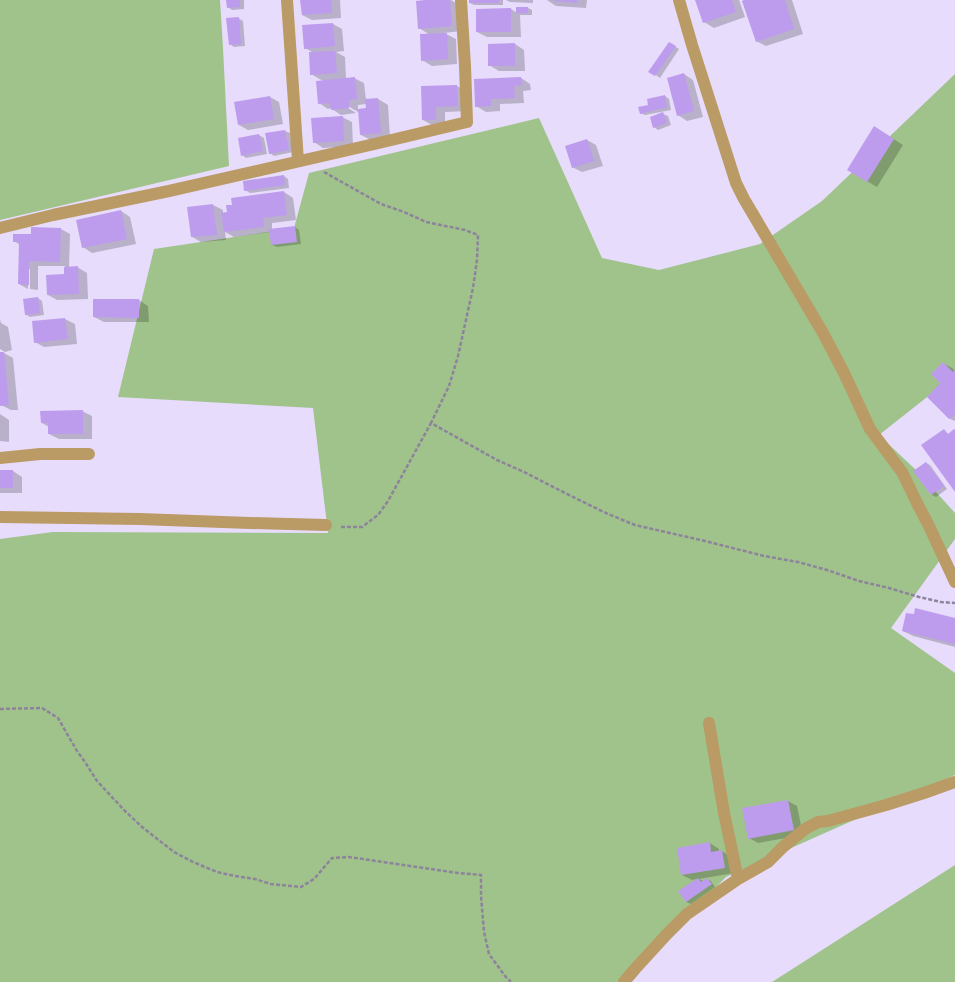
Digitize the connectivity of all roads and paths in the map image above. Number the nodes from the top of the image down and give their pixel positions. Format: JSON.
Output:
{"nodes":[{"id":1,"x":287,"y":0,"type":"edge"},
{"id":2,"x":461,"y":0,"type":"edge"},
{"id":3,"x":679,"y":0,"type":"edge"},
{"id":4,"x":298,"y":161,"type":"junction"},
{"id":5,"x":0,"y":228,"type":"edge"},
{"id":6,"x":431,"y":423,"type":"junction"},
{"id":7,"x":89,"y":454,"type":"dead end"},
{"id":8,"x":0,"y":458,"type":"edge"},
{"id":9,"x":0,"y":517,"type":"edge"},
{"id":10,"x":326,"y":525,"type":"joint"},
{"id":11,"x":955,"y":582,"type":"edge"},
{"id":12,"x":955,"y":603,"type":"edge"},
{"id":13,"x":0,"y":709,"type":"edge"},
{"id":14,"x":709,"y":723,"type":"dead end"},
{"id":15,"x":955,"y":782,"type":"edge"},
{"id":16,"x":738,"y":879,"type":"junction"},
{"id":17,"x":511,"y":982,"type":"edge"},
{"id":18,"x":624,"y":982,"type":"edge"}],
"edges":[{"from":1,"to":4,"type":"street"},
{"from":2,"to":4,"type":"street"},
{"from":3,"to":11,"type":"street"},
{"from":4,"to":5,"type":"street"},
{"from":4,"to":6,"type":"path"},
{"from":6,"to":10,"type":"path"},
{"from":6,"to":12,"type":"path"},
{"from":7,"to":8,"type":"street"},
{"from":9,"to":10,"type":"street"},
{"from":13,"to":17,"type":"path"},
{"from":14,"to":16,"type":"street"},
{"from":15,"to":16,"type":"street"},
{"from":16,"to":18,"type":"street"}]}
